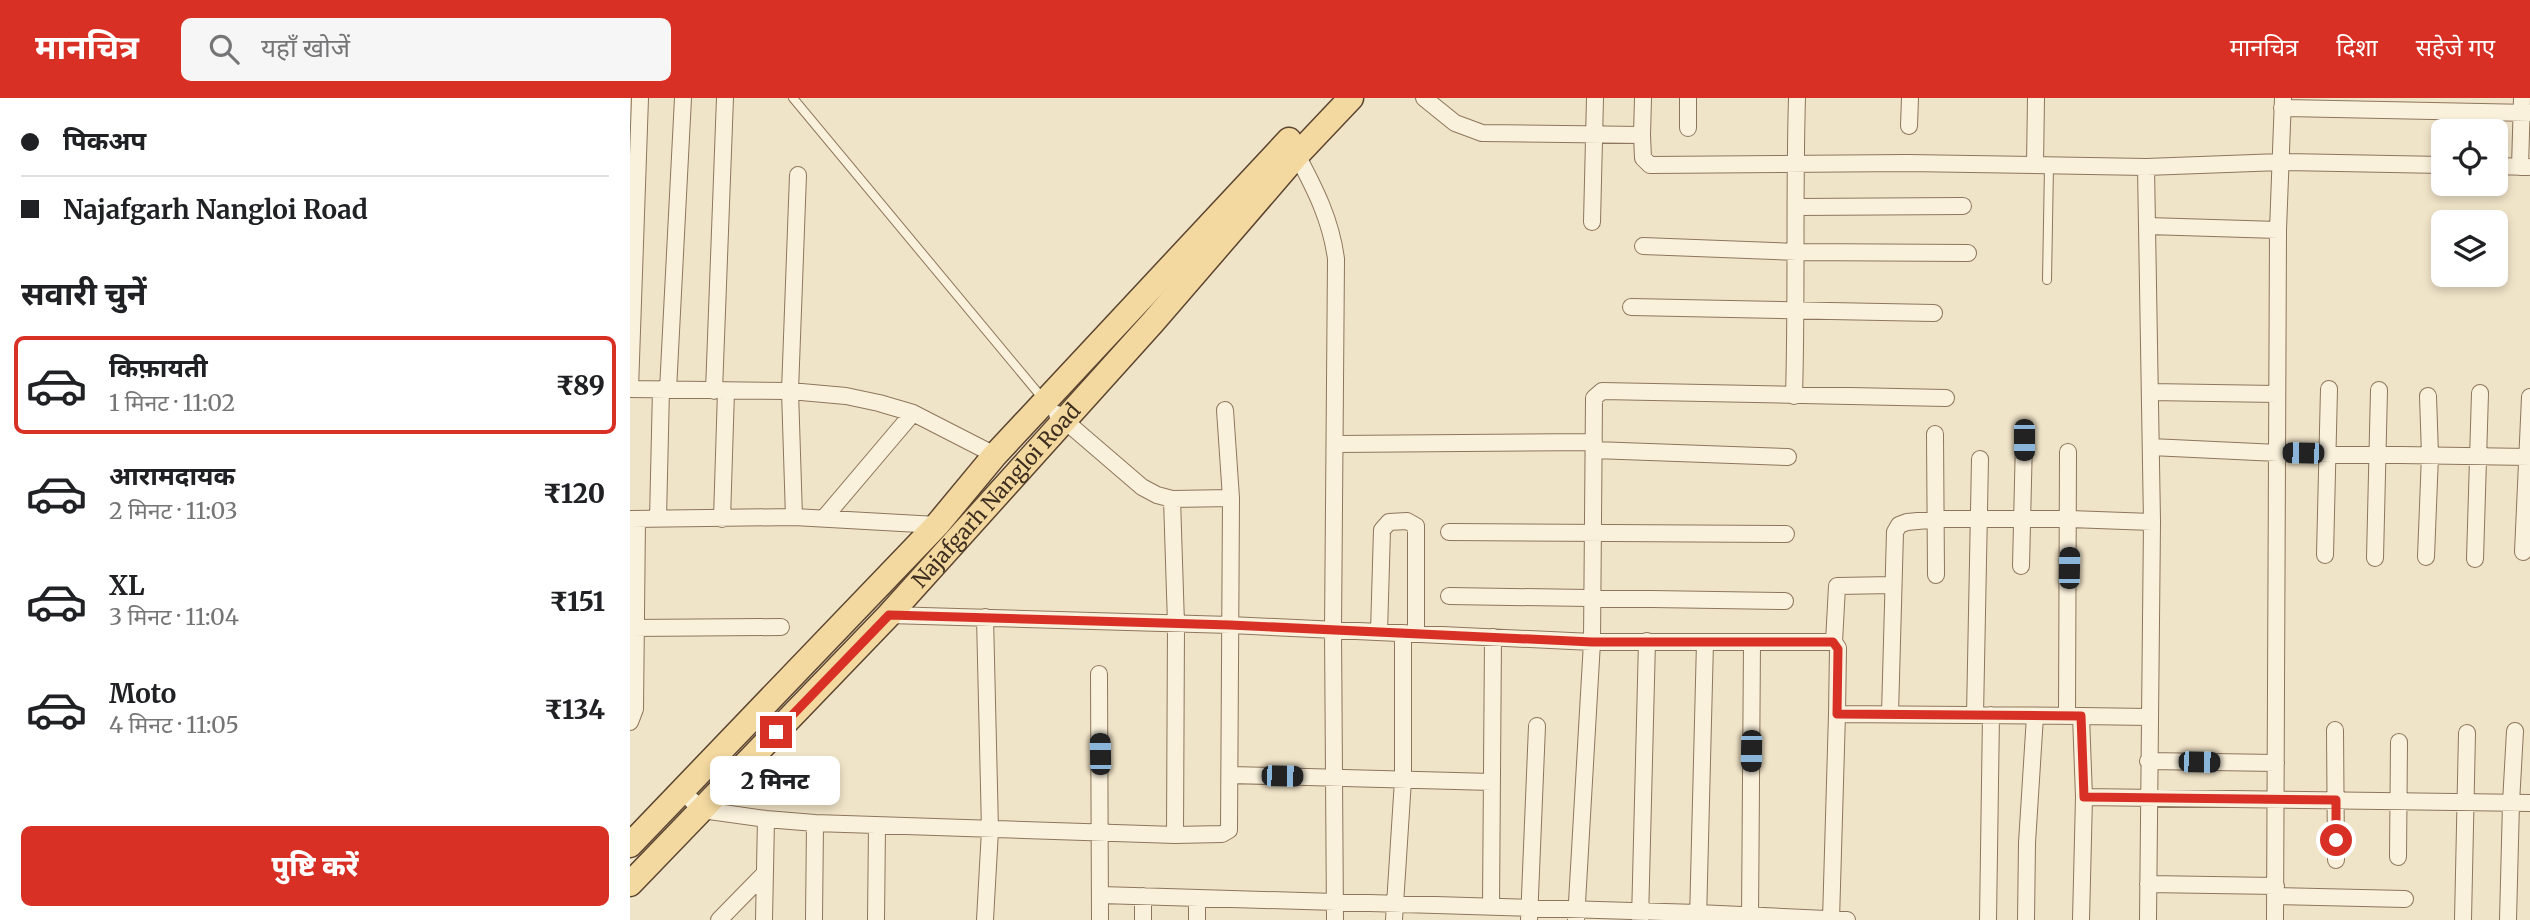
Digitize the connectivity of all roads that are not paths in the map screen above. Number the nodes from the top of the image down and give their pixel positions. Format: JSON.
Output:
{"nodes":[{"id":1,"x":640,"y":98,"type":"edge"},
{"id":2,"x":683,"y":98,"type":"edge"},
{"id":3,"x":725,"y":98,"type":"edge"},
{"id":4,"x":793,"y":98,"type":"edge"},
{"id":5,"x":1328,"y":98,"type":"edge"},
{"id":6,"x":1351,"y":98,"type":"edge"},
{"id":7,"x":1423,"y":98,"type":"edge"},
{"id":8,"x":1595,"y":98,"type":"edge"},
{"id":9,"x":1643,"y":98,"type":"edge"},
{"id":10,"x":1688,"y":98,"type":"edge"},
{"id":11,"x":1797,"y":98,"type":"edge"},
{"id":12,"x":1910,"y":98,"type":"edge"},
{"id":13,"x":2036,"y":98,"type":"edge"},
{"id":14,"x":2283,"y":103,"type":"edge"},
{"id":15,"x":2525,"y":108,"type":"edge"},
{"id":16,"x":1909,"y":126,"type":"dead end"},
{"id":17,"x":1688,"y":128,"type":"dead end"},
{"id":18,"x":1594,"y":135,"type":"junction"},
{"id":19,"x":1642,"y":135,"type":"junction"},
{"id":20,"x":634,"y":143,"type":"edge"},
{"id":21,"x":1297,"y":155,"type":"junction"},
{"id":22,"x":2281,"y":162,"type":"junction"},
{"id":23,"x":1795,"y":163,"type":"junction"},
{"id":24,"x":2042,"y":165,"type":"junction"},
{"id":25,"x":2431,"y":165,"type":"edge"},
{"id":26,"x":2146,"y":167,"type":"junction"},
{"id":27,"x":2525,"y":167,"type":"edge"},
{"id":28,"x":799,"y":175,"type":"dead end"},
{"id":29,"x":633,"y":200,"type":"edge"},
{"id":30,"x":1963,"y":206,"type":"dead end"},
{"id":31,"x":1796,"y":207,"type":"junction"},
{"id":32,"x":1592,"y":222,"type":"dead end"},
{"id":33,"x":2148,"y":226,"type":"junction"},
{"id":34,"x":2277,"y":230,"type":"junction"},
{"id":35,"x":1643,"y":246,"type":"dead end"},
{"id":36,"x":1797,"y":252,"type":"junction"},
{"id":37,"x":1968,"y":253,"type":"dead end"},
{"id":38,"x":2047,"y":280,"type":"dead end"},
{"id":39,"x":1631,"y":307,"type":"dead end"},
{"id":40,"x":1797,"y":309,"type":"junction"},
{"id":41,"x":1934,"y":313,"type":"dead end"},
{"id":42,"x":630,"y":388,"type":"edge"},
{"id":43,"x":2329,"y":389,"type":"dead end"},
{"id":44,"x":665,"y":390,"type":"junction"},
{"id":45,"x":2379,"y":390,"type":"dead end"},
{"id":46,"x":720,"y":391,"type":"junction"},
{"id":47,"x":790,"y":391,"type":"junction"},
{"id":48,"x":2150,"y":392,"type":"junction"},
{"id":49,"x":2480,"y":393,"type":"dead end"},
{"id":50,"x":2277,"y":394,"type":"junction"},
{"id":51,"x":1794,"y":396,"type":"junction"},
{"id":52,"x":2428,"y":396,"type":"dead end"},
{"id":53,"x":2530,"y":397,"type":"edge"},
{"id":54,"x":1946,"y":398,"type":"dead end"},
{"id":55,"x":1045,"y":401,"type":"junction"},
{"id":56,"x":1224,"y":410,"type":"dead end"},
{"id":57,"x":912,"y":413,"type":"junction"},
{"id":58,"x":1064,"y":421,"type":"junction"},
{"id":59,"x":1935,"y":434,"type":"dead end"},
{"id":60,"x":2024,"y":440,"type":"dead end"},
{"id":61,"x":1336,"y":444,"type":"junction"},
{"id":62,"x":1594,"y":446,"type":"junction"},
{"id":63,"x":2151,"y":447,"type":"junction"},
{"id":64,"x":2068,"y":452,"type":"dead end"},
{"id":65,"x":2278,"y":453,"type":"junction"},
{"id":66,"x":2327,"y":453,"type":"junction"},
{"id":67,"x":995,"y":454,"type":"junction"},
{"id":68,"x":2378,"y":454,"type":"junction"},
{"id":69,"x":2430,"y":455,"type":"junction"},
{"id":70,"x":2477,"y":456,"type":"junction"},
{"id":71,"x":1788,"y":457,"type":"dead end"},
{"id":72,"x":2529,"y":457,"type":"edge"},
{"id":73,"x":1980,"y":458,"type":"dead end"},
{"id":74,"x":1231,"y":498,"type":"junction"},
{"id":75,"x":1172,"y":499,"type":"junction"},
{"id":76,"x":794,"y":517,"type":"junction"},
{"id":77,"x":824,"y":518,"type":"junction"},
{"id":78,"x":633,"y":519,"type":"edge"},
{"id":79,"x":658,"y":519,"type":"junction"},
{"id":80,"x":722,"y":519,"type":"junction"},
{"id":81,"x":1935,"y":519,"type":"junction"},
{"id":82,"x":1978,"y":519,"type":"junction"},
{"id":83,"x":2024,"y":519,"type":"junction"},
{"id":84,"x":2070,"y":519,"type":"junction"},
{"id":85,"x":2152,"y":522,"type":"junction"},
{"id":86,"x":937,"y":525,"type":"junction"},
{"id":87,"x":1449,"y":532,"type":"dead end"},
{"id":88,"x":1593,"y":534,"type":"junction"},
{"id":89,"x":1786,"y":534,"type":"dead end"},
{"id":90,"x":2523,"y":552,"type":"dead end"},
{"id":91,"x":2325,"y":555,"type":"dead end"},
{"id":92,"x":2426,"y":557,"type":"dead end"},
{"id":93,"x":2375,"y":558,"type":"dead end"},
{"id":94,"x":2474,"y":559,"type":"dead end"},
{"id":95,"x":2021,"y":566,"type":"dead end"},
{"id":96,"x":1936,"y":575,"type":"dead end"},
{"id":97,"x":1893,"y":585,"type":"junction"},
{"id":98,"x":1449,"y":596,"type":"dead end"},
{"id":99,"x":1592,"y":597,"type":"junction"},
{"id":100,"x":1785,"y":601,"type":"dead end"},
{"id":101,"x":889,"y":615,"type":"junction"},
{"id":102,"x":985,"y":617,"type":"junction"},
{"id":103,"x":1177,"y":624,"type":"junction"},
{"id":104,"x":1230,"y":625,"type":"junction"},
{"id":105,"x":782,"y":626,"type":"dead end"},
{"id":106,"x":633,"y":628,"type":"edge"},
{"id":107,"x":1333,"y":630,"type":"junction"},
{"id":108,"x":1379,"y":632,"type":"junction"},
{"id":109,"x":1410,"y":633,"type":"junction"},
{"id":110,"x":1493,"y":637,"type":"junction"},
{"id":111,"x":1647,"y":641,"type":"junction"},
{"id":112,"x":1592,"y":642,"type":"junction"},
{"id":113,"x":1705,"y":642,"type":"junction"},
{"id":114,"x":1752,"y":642,"type":"junction"},
{"id":115,"x":1833,"y":642,"type":"junction"},
{"id":116,"x":1099,"y":674,"type":"dead end"},
{"id":117,"x":1837,"y":714,"type":"junction"},
{"id":118,"x":1890,"y":715,"type":"junction"},
{"id":119,"x":1983,"y":715,"type":"junction"},
{"id":120,"x":2035,"y":716,"type":"junction"},
{"id":121,"x":2074,"y":716,"type":"junction"},
{"id":122,"x":2149,"y":717,"type":"junction"},
{"id":123,"x":630,"y":722,"type":"edge"},
{"id":124,"x":1537,"y":726,"type":"dead end"},
{"id":125,"x":2335,"y":730,"type":"dead end"},
{"id":126,"x":2515,"y":731,"type":"dead end"},
{"id":127,"x":2466,"y":733,"type":"dead end"},
{"id":128,"x":2399,"y":742,"type":"dead end"},
{"id":129,"x":2148,"y":761,"type":"junction"},
{"id":130,"x":2276,"y":763,"type":"junction"},
{"id":131,"x":1230,"y":775,"type":"junction"},
{"id":132,"x":1334,"y":778,"type":"junction"},
{"id":133,"x":1403,"y":780,"type":"junction"},
{"id":134,"x":1492,"y":782,"type":"junction"},
{"id":135,"x":682,"y":791,"type":"junction"},
{"id":136,"x":2084,"y":797,"type":"junction"},
{"id":137,"x":2147,"y":797,"type":"junction"},
{"id":138,"x":2277,"y":799,"type":"junction"},
{"id":139,"x":2336,"y":800,"type":"junction"},
{"id":140,"x":2399,"y":801,"type":"junction"},
{"id":141,"x":2467,"y":802,"type":"junction"},
{"id":142,"x":2511,"y":803,"type":"junction"},
{"id":143,"x":2530,"y":803,"type":"edge"},
{"id":144,"x":702,"y":810,"type":"junction"},
{"id":145,"x":766,"y":819,"type":"junction"},
{"id":146,"x":815,"y":823,"type":"junction"},
{"id":147,"x":877,"y":826,"type":"junction"},
{"id":148,"x":990,"y":830,"type":"junction"},
{"id":149,"x":1101,"y":834,"type":"junction"},
{"id":150,"x":1175,"y":835,"type":"junction"},
{"id":151,"x":630,"y":845,"type":"edge"},
{"id":152,"x":2398,"y":857,"type":"dead end"},
{"id":153,"x":2336,"y":860,"type":"dead end"},
{"id":154,"x":765,"y":873,"type":"junction"},
{"id":155,"x":630,"y":884,"type":"edge"},
{"id":156,"x":2148,"y":884,"type":"junction"},
{"id":157,"x":2276,"y":891,"type":"junction"},
{"id":158,"x":1101,"y":895,"type":"junction"},
{"id":159,"x":1143,"y":896,"type":"junction"},
{"id":160,"x":1197,"y":898,"type":"junction"},
{"id":161,"x":2406,"y":899,"type":"dead end"},
{"id":162,"x":1334,"y":902,"type":"junction"},
{"id":163,"x":1491,"y":907,"type":"junction"},
{"id":164,"x":1395,"y":912,"type":"edge"},
{"id":165,"x":1453,"y":913,"type":"edge"},
{"id":166,"x":1530,"y":914,"type":"edge"},
{"id":167,"x":1576,"y":914,"type":"edge"},
{"id":168,"x":1640,"y":916,"type":"edge"},
{"id":169,"x":1698,"y":916,"type":"edge"},
{"id":170,"x":1750,"y":918,"type":"edge"},
{"id":171,"x":719,"y":920,"type":"edge"},
{"id":172,"x":764,"y":920,"type":"edge"},
{"id":173,"x":814,"y":920,"type":"edge"},
{"id":174,"x":876,"y":920,"type":"edge"},
{"id":175,"x":985,"y":920,"type":"edge"},
{"id":176,"x":1100,"y":920,"type":"edge"},
{"id":177,"x":1143,"y":920,"type":"edge"},
{"id":178,"x":1197,"y":920,"type":"edge"},
{"id":179,"x":1335,"y":920,"type":"edge"},
{"id":180,"x":1837,"y":920,"type":"edge"},
{"id":181,"x":1988,"y":920,"type":"edge"},
{"id":182,"x":2026,"y":920,"type":"edge"},
{"id":183,"x":2081,"y":920,"type":"edge"},
{"id":184,"x":2148,"y":920,"type":"edge"},
{"id":185,"x":2276,"y":920,"type":"edge"},
{"id":186,"x":2463,"y":920,"type":"edge"},
{"id":187,"x":2508,"y":920,"type":"edge"}],
"edges":[{"from":1,"to":20,"type":"street"},
{"from":2,"to":44,"type":"street"},
{"from":3,"to":46,"type":"street"},
{"from":4,"to":55,"type":"lane"},
{"from":5,"to":55,"type":"main road","name":"Najafgarh Nangloi Road"},
{"from":6,"to":21,"type":"main road","name":"Najafgarh Nangloi Road"},
{"from":7,"to":18,"type":"street"},
{"from":8,"to":18,"type":"street"},
{"from":9,"to":19,"type":"street"},
{"from":10,"to":17,"type":"street"},
{"from":11,"to":23,"type":"street"},
{"from":12,"to":16,"type":"street"},
{"from":13,"to":24,"type":"street"},
{"from":14,"to":15,"type":"street"},
{"from":14,"to":22,"type":"street"},
{"from":15,"to":27,"type":"street"},
{"from":18,"to":19,"type":"street"},
{"from":18,"to":32,"type":"street"},
{"from":19,"to":23,"type":"street"},
{"from":20,"to":29,"type":"street"},
{"from":21,"to":58,"type":"main road","name":"Najafgarh Nangloi Road"},
{"from":21,"to":61,"type":"street"},
{"from":22,"to":25,"type":"street"},
{"from":22,"to":26,"type":"street"},
{"from":22,"to":34,"type":"street"},
{"from":23,"to":24,"type":"street"},
{"from":23,"to":31,"type":"street"},
{"from":24,"to":26,"type":"street"},
{"from":24,"to":38,"type":"lane"},
{"from":26,"to":33,"type":"street"},
{"from":28,"to":47,"type":"street"},
{"from":29,"to":42,"type":"street"},
{"from":30,"to":31,"type":"street"},
{"from":31,"to":36,"type":"street"},
{"from":33,"to":34,"type":"street"},
{"from":33,"to":48,"type":"street"},
{"from":34,"to":50,"type":"street"},
{"from":35,"to":36,"type":"street"},
{"from":36,"to":37,"type":"street"},
{"from":36,"to":40,"type":"street"},
{"from":39,"to":40,"type":"street"},
{"from":40,"to":41,"type":"street"},
{"from":40,"to":51,"type":"street"},
{"from":42,"to":44,"type":"street"},
{"from":43,"to":66,"type":"street"},
{"from":44,"to":46,"type":"street"},
{"from":44,"to":79,"type":"street"},
{"from":45,"to":68,"type":"street"},
{"from":46,"to":47,"type":"street"},
{"from":46,"to":80,"type":"street"},
{"from":47,"to":57,"type":"street"},
{"from":47,"to":76,"type":"street"},
{"from":48,"to":50,"type":"street"},
{"from":48,"to":63,"type":"street"},
{"from":49,"to":70,"type":"street"},
{"from":50,"to":65,"type":"street"},
{"from":51,"to":54,"type":"street"},
{"from":51,"to":62,"type":"street"},
{"from":52,"to":69,"type":"street"},
{"from":53,"to":72,"type":"street"},
{"from":55,"to":58,"type":"street"},
{"from":55,"to":67,"type":"main road","name":"Najafgarh Nangloi Road"},
{"from":56,"to":74,"type":"street"},
{"from":57,"to":67,"type":"street"},
{"from":57,"to":77,"type":"street"},
{"from":58,"to":75,"type":"street"},
{"from":58,"to":101,"type":"main road","name":"Najafgarh Nangloi Road"},
{"from":59,"to":81,"type":"street"},
{"from":60,"to":83,"type":"street"},
{"from":61,"to":62,"type":"street"},
{"from":61,"to":107,"type":"street"},
{"from":62,"to":71,"type":"street"},
{"from":62,"to":88,"type":"street"},
{"from":63,"to":65,"type":"street"},
{"from":63,"to":85,"type":"street"},
{"from":64,"to":84,"type":"street"},
{"from":65,"to":66,"type":"street"},
{"from":65,"to":130,"type":"street"},
{"from":66,"to":68,"type":"street"},
{"from":66,"to":91,"type":"street"},
{"from":67,"to":86,"type":"main road","name":"Najafgarh Nangloi Road"},
{"from":68,"to":69,"type":"street"},
{"from":68,"to":93,"type":"street"},
{"from":69,"to":70,"type":"street"},
{"from":69,"to":92,"type":"street"},
{"from":70,"to":72,"type":"street"},
{"from":70,"to":94,"type":"street"},
{"from":72,"to":90,"type":"street"},
{"from":73,"to":82,"type":"street"},
{"from":74,"to":75,"type":"street"},
{"from":74,"to":104,"type":"street"},
{"from":75,"to":103,"type":"street"},
{"from":76,"to":77,"type":"street"},
{"from":76,"to":80,"type":"street"},
{"from":77,"to":86,"type":"street"},
{"from":78,"to":79,"type":"street"},
{"from":78,"to":106,"type":"street"},
{"from":79,"to":80,"type":"street"},
{"from":81,"to":82,"type":"street"},
{"from":81,"to":96,"type":"street"},
{"from":81,"to":97,"type":"street"},
{"from":82,"to":83,"type":"street"},
{"from":82,"to":119,"type":"street"},
{"from":83,"to":84,"type":"street"},
{"from":83,"to":95,"type":"street"},
{"from":84,"to":85,"type":"street"},
{"from":84,"to":121,"type":"street"},
{"from":85,"to":122,"type":"street"},
{"from":86,"to":135,"type":"main road","name":"Najafgarh Nangloi Road"},
{"from":87,"to":88,"type":"street"},
{"from":88,"to":89,"type":"street"},
{"from":88,"to":99,"type":"street"},
{"from":97,"to":115,"type":"street"},
{"from":97,"to":118,"type":"street"},
{"from":98,"to":99,"type":"street"},
{"from":99,"to":100,"type":"street"},
{"from":99,"to":112,"type":"street"},
{"from":101,"to":102,"type":"street"},
{"from":101,"to":144,"type":"main road","name":"Najafgarh Nangloi Road"},
{"from":102,"to":103,"type":"street"},
{"from":102,"to":148,"type":"street"},
{"from":103,"to":104,"type":"street"},
{"from":103,"to":150,"type":"street"},
{"from":104,"to":107,"type":"street"},
{"from":104,"to":131,"type":"street"},
{"from":105,"to":106,"type":"street"},
{"from":106,"to":123,"type":"street"},
{"from":107,"to":108,"type":"street"},
{"from":107,"to":132,"type":"street"},
{"from":108,"to":109,"type":"street"},
{"from":108,"to":109,"type":"street"},
{"from":109,"to":110,"type":"street"},
{"from":109,"to":133,"type":"street"},
{"from":110,"to":112,"type":"street"},
{"from":110,"to":134,"type":"street"},
{"from":111,"to":112,"type":"street"},
{"from":111,"to":113,"type":"street"},
{"from":111,"to":168,"type":"street"},
{"from":112,"to":167,"type":"street"},
{"from":113,"to":114,"type":"street"},
{"from":113,"to":169,"type":"street"},
{"from":114,"to":115,"type":"street"},
{"from":114,"to":170,"type":"street"},
{"from":115,"to":117,"type":"street"},
{"from":116,"to":149,"type":"street"},
{"from":117,"to":118,"type":"street"},
{"from":117,"to":180,"type":"street"},
{"from":118,"to":119,"type":"street"},
{"from":119,"to":120,"type":"street"},
{"from":119,"to":181,"type":"street"},
{"from":120,"to":121,"type":"street"},
{"from":120,"to":182,"type":"street"},
{"from":121,"to":122,"type":"street"},
{"from":121,"to":136,"type":"street"},
{"from":122,"to":129,"type":"street"},
{"from":124,"to":166,"type":"street"},
{"from":125,"to":139,"type":"street"},
{"from":126,"to":142,"type":"street"},
{"from":127,"to":141,"type":"street"},
{"from":128,"to":140,"type":"street"},
{"from":129,"to":130,"type":"street"},
{"from":129,"to":137,"type":"street"},
{"from":130,"to":138,"type":"street"},
{"from":131,"to":132,"type":"street"},
{"from":131,"to":150,"type":"street"},
{"from":132,"to":133,"type":"street"},
{"from":132,"to":162,"type":"street"},
{"from":133,"to":134,"type":"street"},
{"from":133,"to":164,"type":"street"},
{"from":134,"to":163,"type":"street"},
{"from":135,"to":144,"type":"street"},
{"from":135,"to":151,"type":"main road","name":"Najafgarh Nangloi Road"},
{"from":136,"to":137,"type":"street"},
{"from":136,"to":183,"type":"street"},
{"from":137,"to":138,"type":"street"},
{"from":137,"to":156,"type":"street"},
{"from":138,"to":139,"type":"street"},
{"from":138,"to":157,"type":"street"},
{"from":139,"to":140,"type":"street"},
{"from":139,"to":153,"type":"street"},
{"from":140,"to":141,"type":"street"},
{"from":140,"to":152,"type":"street"},
{"from":141,"to":142,"type":"street"},
{"from":141,"to":186,"type":"street"},
{"from":142,"to":143,"type":"street"},
{"from":142,"to":187,"type":"street"},
{"from":144,"to":145,"type":"street"},
{"from":144,"to":155,"type":"main road","name":"Najafgarh Nangloi Road"},
{"from":145,"to":146,"type":"street"},
{"from":145,"to":154,"type":"street"},
{"from":146,"to":147,"type":"street"},
{"from":146,"to":173,"type":"street"},
{"from":147,"to":148,"type":"street"},
{"from":147,"to":174,"type":"street"},
{"from":148,"to":149,"type":"street"},
{"from":148,"to":175,"type":"street"},
{"from":149,"to":150,"type":"street"},
{"from":149,"to":158,"type":"street"},
{"from":154,"to":171,"type":"street"},
{"from":154,"to":172,"type":"street"},
{"from":156,"to":157,"type":"street"},
{"from":156,"to":184,"type":"street"},
{"from":157,"to":161,"type":"street"},
{"from":157,"to":185,"type":"street"},
{"from":158,"to":159,"type":"street"},
{"from":158,"to":176,"type":"street"},
{"from":159,"to":160,"type":"street"},
{"from":159,"to":177,"type":"street"},
{"from":160,"to":162,"type":"street"},
{"from":160,"to":178,"type":"street"},
{"from":162,"to":164,"type":"street"},
{"from":162,"to":179,"type":"street"},
{"from":163,"to":165,"type":"street"},
{"from":163,"to":166,"type":"street"},
{"from":164,"to":165,"type":"street"},
{"from":166,"to":167,"type":"street"},
{"from":167,"to":168,"type":"street"},
{"from":168,"to":169,"type":"street"},
{"from":169,"to":170,"type":"street"},
{"from":170,"to":180,"type":"street"}]}
